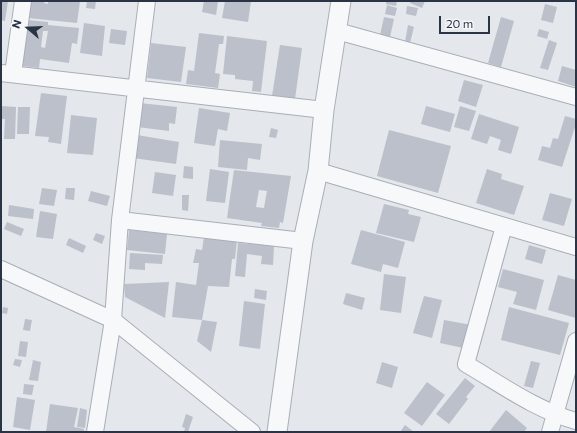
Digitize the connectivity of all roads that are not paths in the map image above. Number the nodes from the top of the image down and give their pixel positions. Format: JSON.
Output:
{"nodes":[{"id":1,"x":23,"y":1,"type":"edge"},
{"id":2,"x":147,"y":1,"type":"edge"},
{"id":3,"x":341,"y":1,"type":"edge"},
{"id":4,"x":336,"y":31,"type":"junction"},
{"id":5,"x":7,"y":73,"type":"edge"},
{"id":6,"x":136,"y":88,"type":"junction"},
{"id":7,"x":576,"y":97,"type":"edge"},
{"id":8,"x":324,"y":110,"type":"junction"},
{"id":9,"x":318,"y":171,"type":"junction"},
{"id":10,"x":120,"y":220,"type":"junction"},
{"id":11,"x":504,"y":226,"type":"junction"},
{"id":12,"x":303,"y":241,"type":"junction"},
{"id":13,"x":576,"y":247,"type":"edge"},
{"id":14,"x":1,"y":269,"type":"edge"},
{"id":15,"x":113,"y":320,"type":"junction"},
{"id":16,"x":576,"y":341,"type":"edge"},
{"id":17,"x":555,"y":415,"type":"junction"},
{"id":18,"x":576,"y":421,"type":"edge"},
{"id":19,"x":95,"y":432,"type":"edge"},
{"id":20,"x":252,"y":432,"type":"edge"},
{"id":21,"x":277,"y":432,"type":"edge"},
{"id":22,"x":550,"y":432,"type":"edge"}],
"edges":[{"from":1,"to":5,"type":"street"},
{"from":2,"to":6,"type":"street"},
{"from":3,"to":4,"type":"street"},
{"from":4,"to":7,"type":"street"},
{"from":4,"to":8,"type":"street"},
{"from":5,"to":6,"type":"street"},
{"from":6,"to":8,"type":"street"},
{"from":6,"to":10,"type":"street"},
{"from":8,"to":9,"type":"street"},
{"from":9,"to":11,"type":"street"},
{"from":9,"to":12,"type":"street"},
{"from":10,"to":12,"type":"street"},
{"from":10,"to":15,"type":"street"},
{"from":11,"to":13,"type":"street"},
{"from":11,"to":17,"type":"street"},
{"from":12,"to":21,"type":"street"},
{"from":14,"to":15,"type":"street"},
{"from":15,"to":19,"type":"street"},
{"from":15,"to":20,"type":"street"},
{"from":16,"to":17,"type":"street"},
{"from":17,"to":18,"type":"street"},
{"from":17,"to":22,"type":"street"}]}
